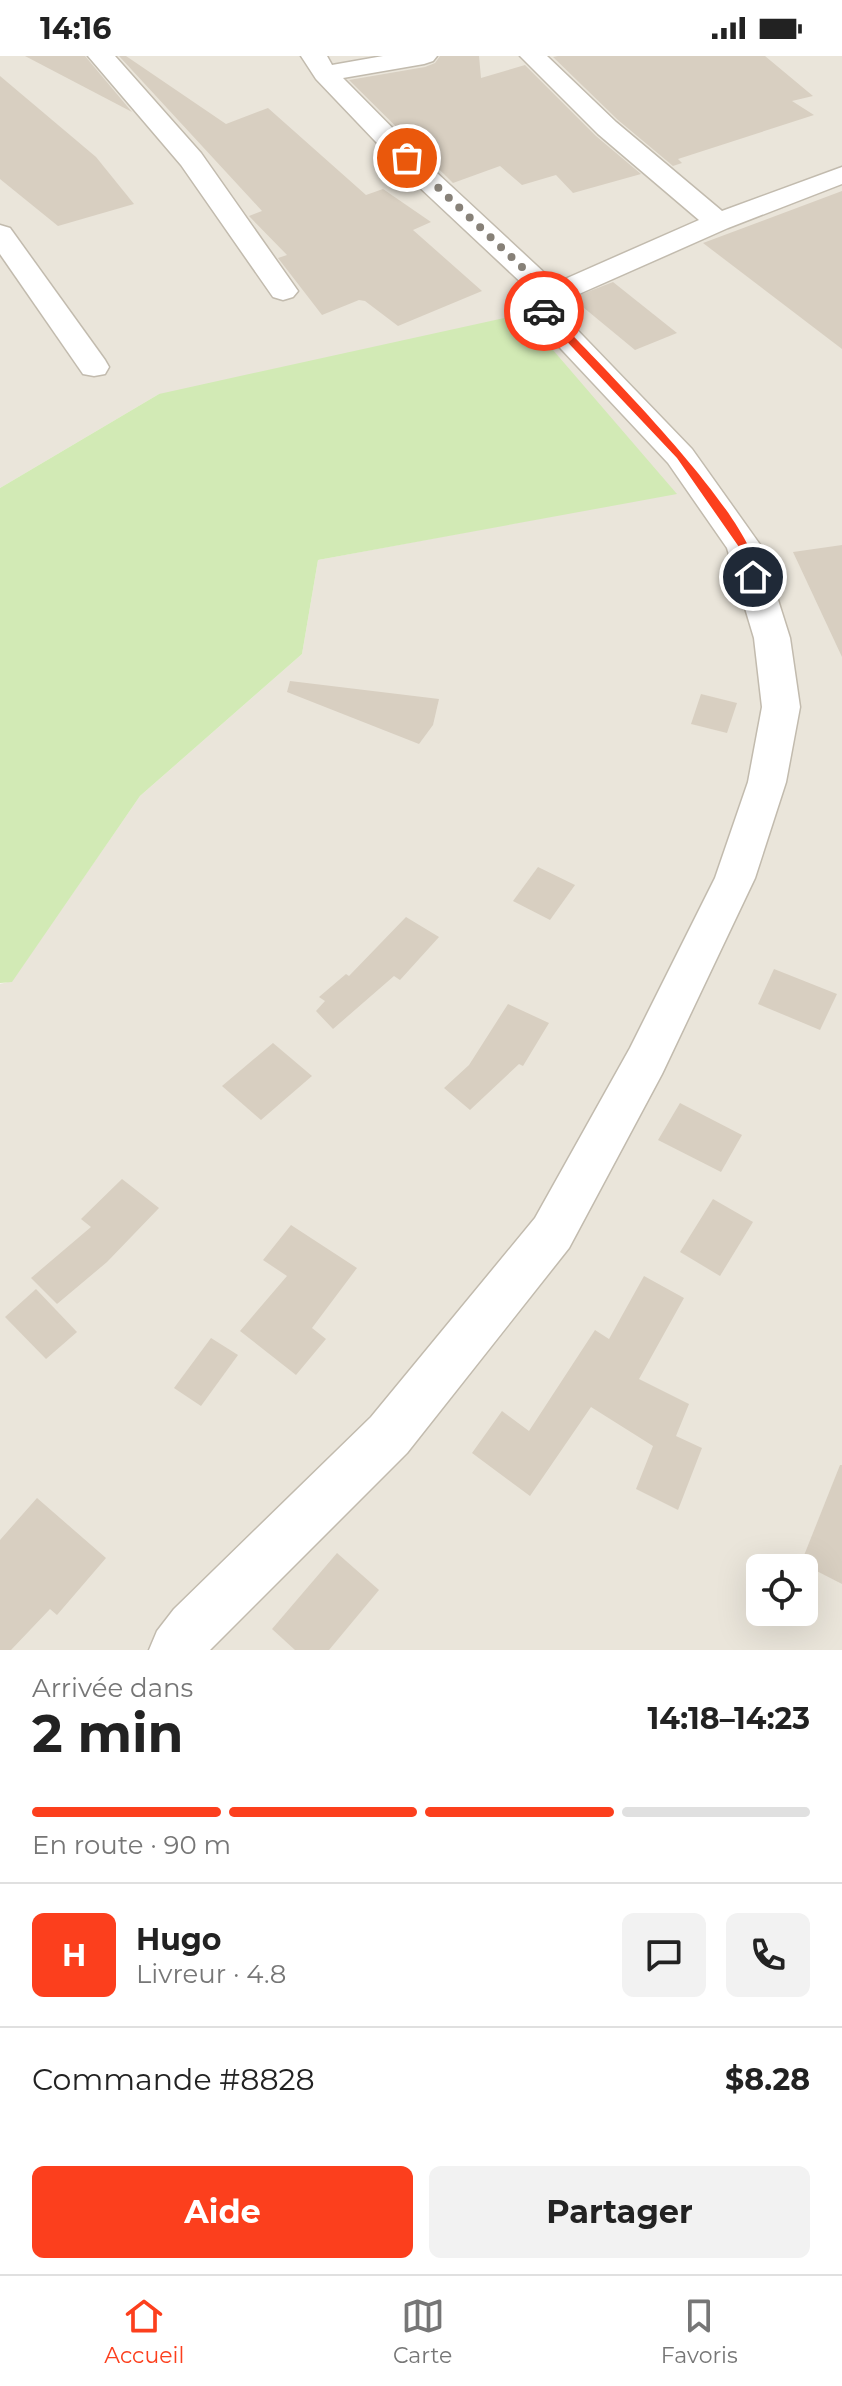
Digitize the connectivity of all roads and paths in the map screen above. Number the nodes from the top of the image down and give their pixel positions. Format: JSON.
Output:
{"nodes":[{"id":1,"x":101,"y":56,"type":"edge"},
{"id":2,"x":424,"y":56,"type":"edge"},
{"id":3,"x":533,"y":56,"type":"edge"},
{"id":4,"x":320,"y":65,"type":"edge"},
{"id":5,"x":842,"y":175,"type":"edge"},
{"id":6,"x":718,"y":222,"type":"junction"},
{"id":7,"x":0,"y":234,"type":"edge"},
{"id":8,"x":542,"y":286,"type":"junction"},
{"id":9,"x":283,"y":291,"type":"dead end"},
{"id":10,"x":94,"y":367,"type":"dead end"},
{"id":11,"x":176,"y":1650,"type":"edge"}],
"edges":[{"from":1,"to":9,"type":"street"},
{"from":2,"to":4,"type":"street"},
{"from":3,"to":6,"type":"street"},
{"from":4,"to":8,"type":"street"},
{"from":5,"to":6,"type":"street"},
{"from":6,"to":8,"type":"street"},
{"from":7,"to":10,"type":"street"},
{"from":8,"to":11,"type":"street"}]}
